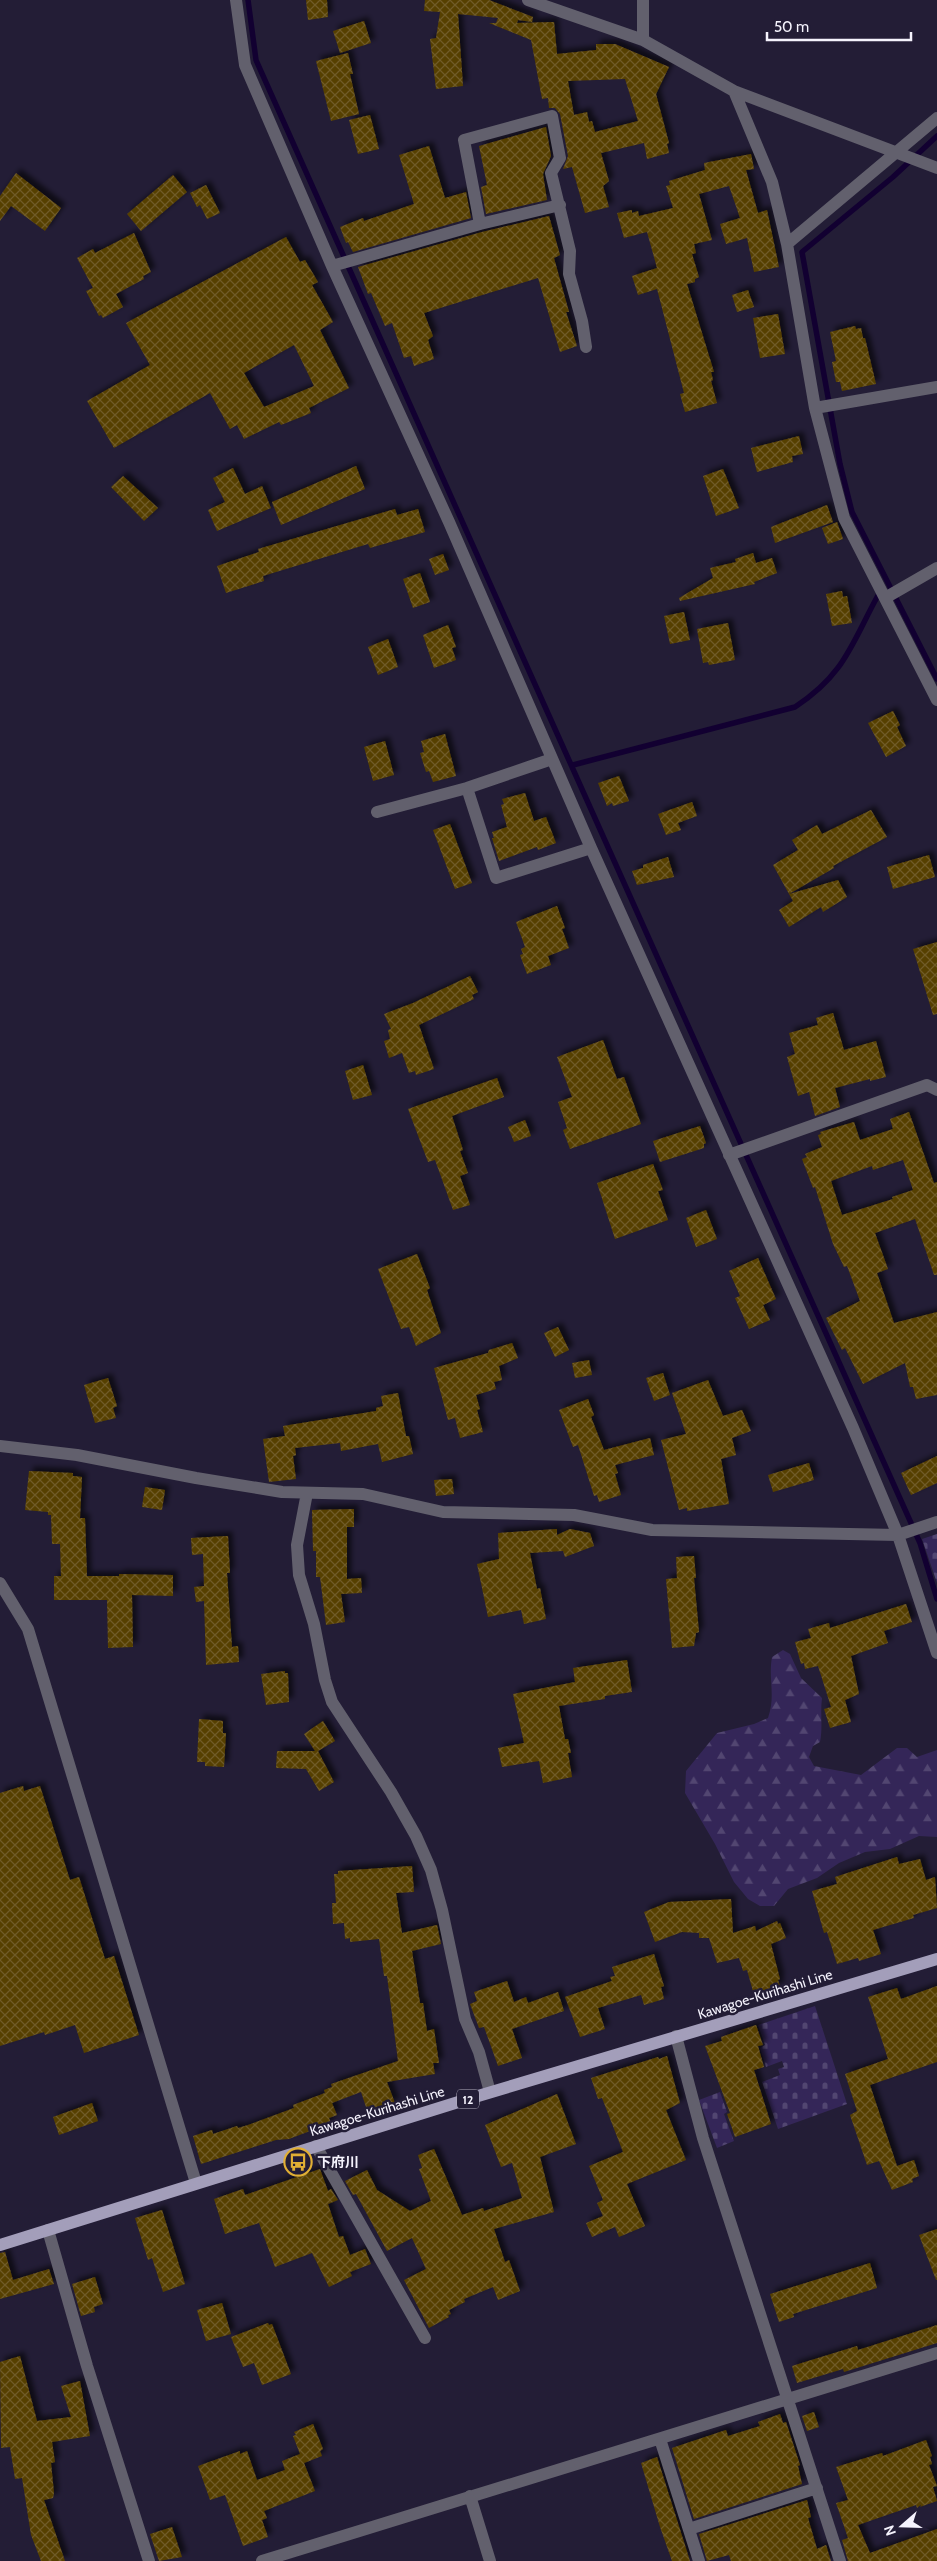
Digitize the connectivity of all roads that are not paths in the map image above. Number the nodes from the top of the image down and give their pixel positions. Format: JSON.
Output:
{"nodes":[{"id":1,"x":236,"y":0,"type":"edge"},
{"id":2,"x":528,"y":0,"type":"edge"},
{"id":3,"x":643,"y":0,"type":"edge"},
{"id":4,"x":643,"y":40,"type":"junction"},
{"id":5,"x":734,"y":91,"type":"junction"},
{"id":6,"x":937,"y":118,"type":"edge"},
{"id":7,"x":896,"y":152,"type":"junction"},
{"id":8,"x":937,"y":168,"type":"edge"},
{"id":9,"x":560,"y":205,"type":"junction"},
{"id":10,"x":480,"y":224,"type":"junction"},
{"id":11,"x":787,"y":244,"type":"junction"},
{"id":12,"x":332,"y":266,"type":"junction"},
{"id":13,"x":586,"y":347,"type":"dead end"},
{"id":14,"x":937,"y":387,"type":"edge"},
{"id":15,"x":815,"y":408,"type":"junction"},
{"id":16,"x":937,"y":568,"type":"edge"},
{"id":17,"x":884,"y":598,"type":"junction"},
{"id":18,"x":937,"y":700,"type":"edge"},
{"id":19,"x":552,"y":759,"type":"junction"},
{"id":20,"x":466,"y":788,"type":"junction"},
{"id":21,"x":377,"y":812,"type":"dead end"},
{"id":22,"x":591,"y":848,"type":"junction"},
{"id":23,"x":937,"y":1090,"type":"edge"},
{"id":24,"x":729,"y":1155,"type":"junction"},
{"id":25,"x":0,"y":1446,"type":"edge"},
{"id":26,"x":307,"y":1493,"type":"junction"},
{"id":27,"x":937,"y":1522,"type":"edge"},
{"id":28,"x":898,"y":1535,"type":"junction"},
{"id":29,"x":0,"y":1583,"type":"edge"},
{"id":30,"x":937,"y":1653,"type":"edge"},
{"id":31,"x":937,"y":1959,"type":"edge"},
{"id":32,"x":676,"y":2036,"type":"junction"},
{"id":33,"x":490,"y":2092,"type":"junction"},
{"id":34,"x":316,"y":2146,"type":"junction"},
{"id":35,"x":196,"y":2183,"type":"junction"},
{"id":36,"x":48,"y":2230,"type":"junction"},
{"id":37,"x":0,"y":2245,"type":"edge"},
{"id":38,"x":425,"y":2338,"type":"dead end"},
{"id":39,"x":937,"y":2353,"type":"edge"},
{"id":40,"x":786,"y":2399,"type":"junction"},
{"id":41,"x":660,"y":2439,"type":"junction"},
{"id":42,"x":817,"y":2488,"type":"junction"},
{"id":43,"x":470,"y":2496,"type":"junction"},
{"id":44,"x":689,"y":2529,"type":"junction"},
{"id":45,"x":149,"y":2561,"type":"edge"},
{"id":46,"x":262,"y":2561,"type":"edge"},
{"id":47,"x":490,"y":2561,"type":"edge"},
{"id":48,"x":699,"y":2561,"type":"edge"},
{"id":49,"x":840,"y":2561,"type":"edge"}],
"edges":[{"from":1,"to":12,"type":"street"},
{"from":2,"to":4,"type":"street"},
{"from":3,"to":4,"type":"street"},
{"from":4,"to":5,"type":"street"},
{"from":5,"to":7,"type":"street"},
{"from":5,"to":11,"type":"street"},
{"from":6,"to":7,"type":"street"},
{"from":7,"to":8,"type":"street"},
{"from":7,"to":11,"type":"street"},
{"from":9,"to":10,"type":"street"},
{"from":9,"to":10,"type":"street"},
{"from":9,"to":13,"type":"street"},
{"from":10,"to":12,"type":"street"},
{"from":11,"to":15,"type":"street"},
{"from":12,"to":19,"type":"street"},
{"from":14,"to":15,"type":"street"},
{"from":15,"to":17,"type":"street"},
{"from":16,"to":17,"type":"street"},
{"from":17,"to":18,"type":"street"},
{"from":19,"to":20,"type":"street"},
{"from":19,"to":22,"type":"street"},
{"from":20,"to":21,"type":"street"},
{"from":20,"to":22,"type":"street"},
{"from":22,"to":24,"type":"street"},
{"from":23,"to":24,"type":"street"},
{"from":24,"to":28,"type":"street"},
{"from":25,"to":26,"type":"street"},
{"from":26,"to":28,"type":"street"},
{"from":26,"to":33,"type":"street"},
{"from":27,"to":28,"type":"street"},
{"from":28,"to":30,"type":"street"},
{"from":29,"to":35,"type":"street"},
{"from":31,"to":32,"type":"main road","name":"Kawagoe-Kurihashi Line","number":"12"},
{"from":32,"to":33,"type":"main road","name":"Kawagoe-Kurihashi Line","number":"12"},
{"from":32,"to":40,"type":"street"},
{"from":33,"to":34,"type":"main road","name":"Kawagoe-Kurihashi Line","number":"12"},
{"from":34,"to":35,"type":"main road","name":"Kawagoe-Kurihashi Line","number":"12"},
{"from":34,"to":38,"type":"street"},
{"from":35,"to":36,"type":"main road","name":"Kawagoe-Kurihashi Line","number":"12"},
{"from":36,"to":37,"type":"main road","name":"Kawagoe-Kurihashi Line","number":"12"},
{"from":36,"to":45,"type":"street"},
{"from":39,"to":40,"type":"street"},
{"from":40,"to":41,"type":"street"},
{"from":40,"to":42,"type":"street"},
{"from":41,"to":43,"type":"street"},
{"from":41,"to":44,"type":"street"},
{"from":42,"to":44,"type":"street"},
{"from":42,"to":49,"type":"street"},
{"from":43,"to":46,"type":"street"},
{"from":43,"to":47,"type":"street"},
{"from":44,"to":48,"type":"street"}]}
